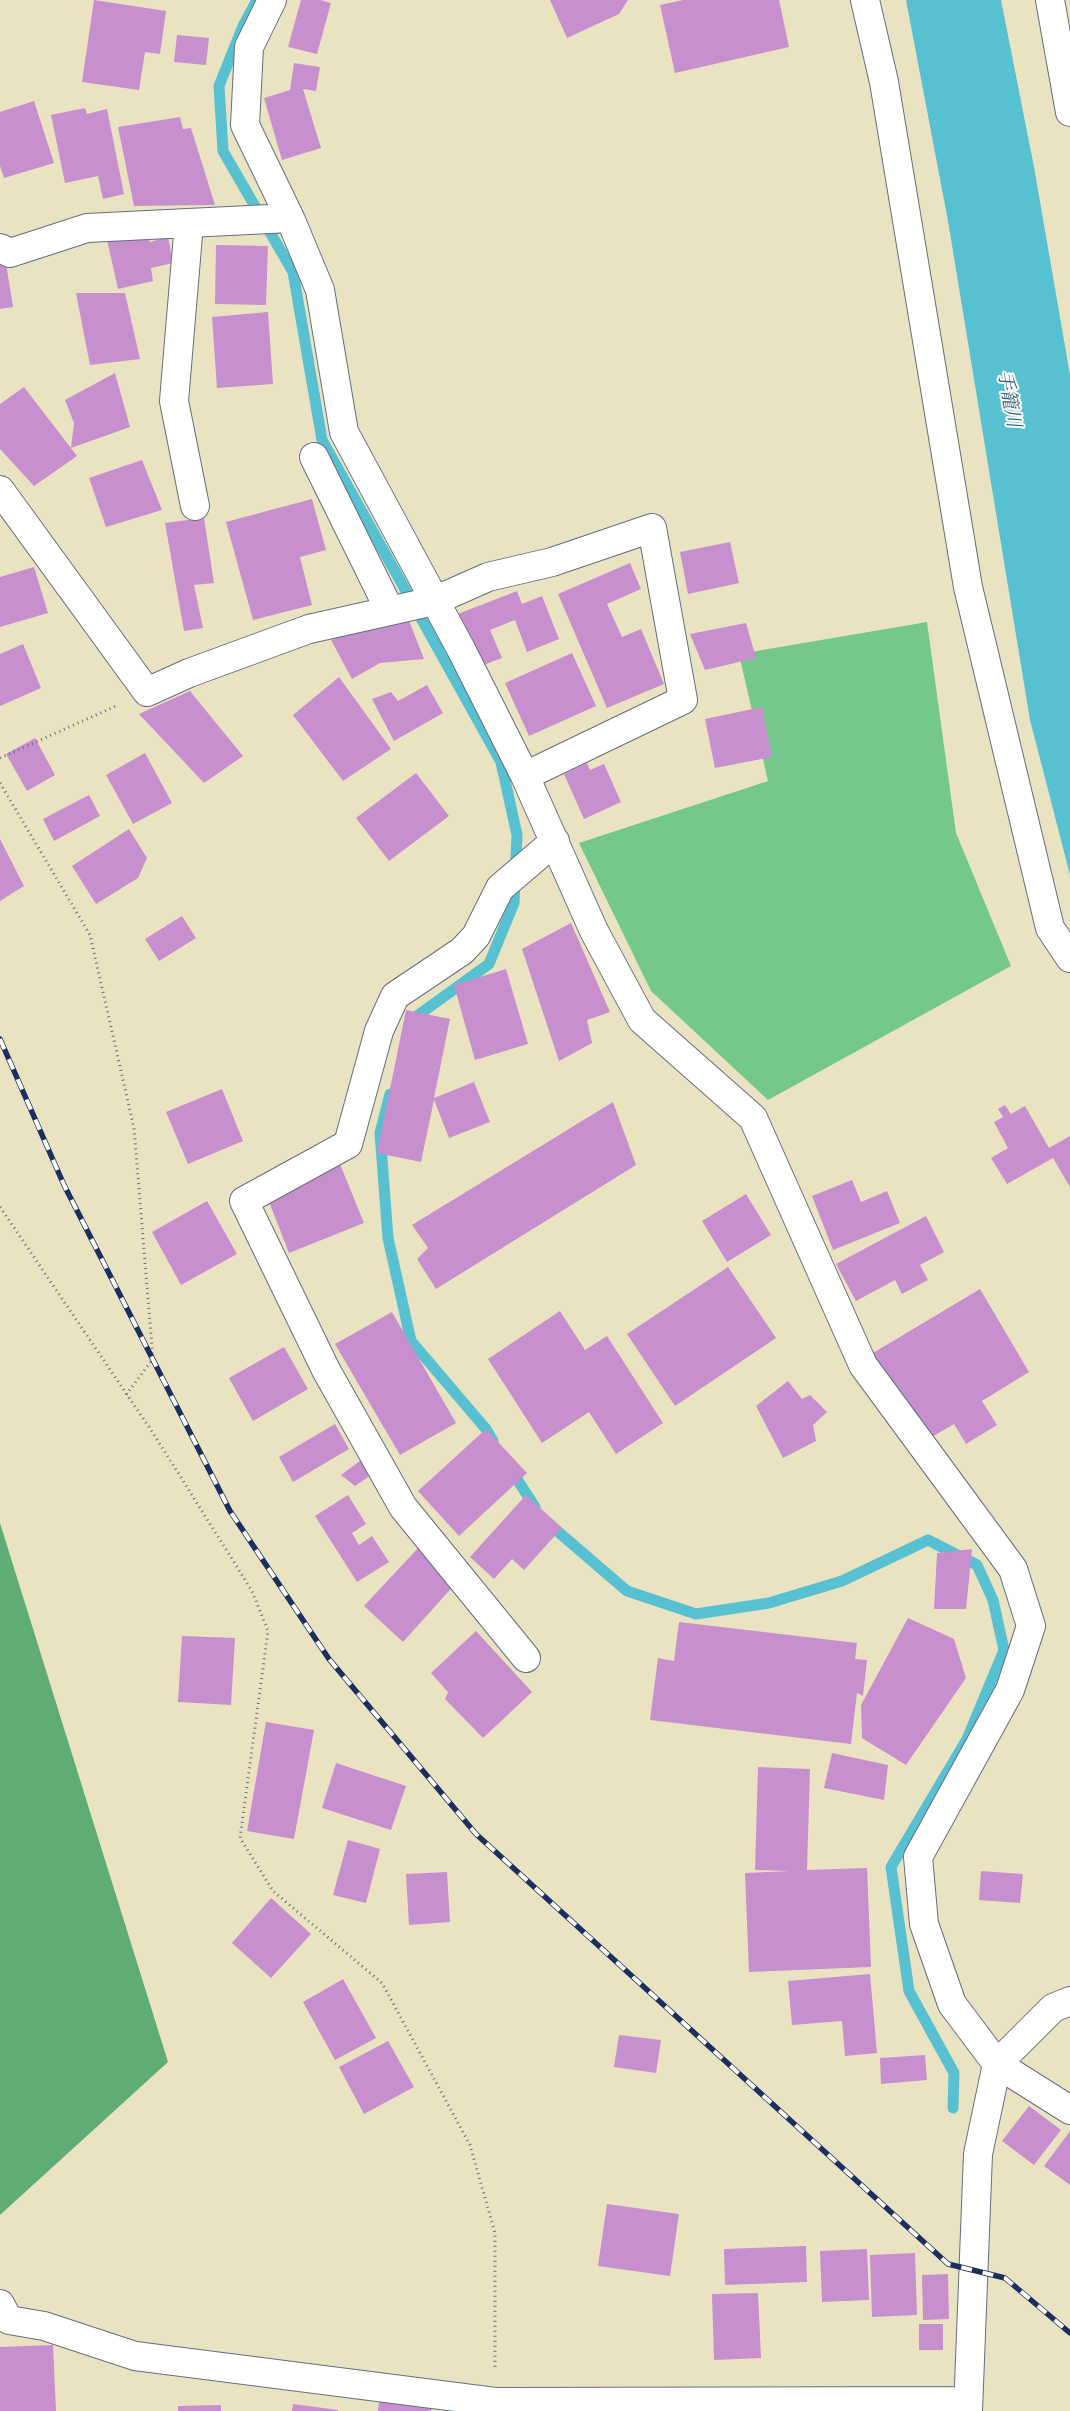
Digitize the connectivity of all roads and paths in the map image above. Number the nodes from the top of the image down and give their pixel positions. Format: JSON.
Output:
{"nodes":[{"id":1,"x":272,"y":0,"type":"edge"},
{"id":2,"x":866,"y":0,"type":"edge"},
{"id":3,"x":1050,"y":0,"type":"edge"},
{"id":4,"x":1070,"y":112,"type":"edge"},
{"id":5,"x":290,"y":218,"type":"junction"},
{"id":6,"x":189,"y":223,"type":"junction"},
{"id":7,"x":0,"y":248,"type":"edge"},
{"id":8,"x":314,"y":456,"type":"dead end"},
{"id":9,"x":0,"y":490,"type":"edge"},
{"id":10,"x":195,"y":506,"type":"dead end"},
{"id":11,"x":434,"y":601,"type":"junction"},
{"id":12,"x":390,"y":611,"type":"junction"},
{"id":13,"x":147,"y":692,"type":"junction"},
{"id":14,"x":0,"y":758,"type":"edge"},
{"id":15,"x":526,"y":776,"type":"junction"},
{"id":16,"x":0,"y":782,"type":"edge"},
{"id":17,"x":555,"y":841,"type":"junction"},
{"id":18,"x":1070,"y":958,"type":"edge"},
{"id":19,"x":0,"y":1207,"type":"edge"},
{"id":20,"x":126,"y":1395,"type":"junction"},
{"id":21,"x":526,"y":1658,"type":"dead end"},
{"id":22,"x":1070,"y":2001,"type":"edge"},
{"id":23,"x":997,"y":2064,"type":"junction"},
{"id":24,"x":1070,"y":2110,"type":"edge"},
{"id":25,"x":0,"y":2304,"type":"edge"},
{"id":26,"x":968,"y":2406,"type":"edge"},
{"id":27,"x":495,"y":2407,"type":"edge"}],
"edges":[{"from":1,"to":5,"type":"street"},
{"from":2,"to":18,"type":"street"},
{"from":3,"to":4,"type":"street"},
{"from":5,"to":6,"type":"street"},
{"from":5,"to":11,"type":"street"},
{"from":6,"to":7,"type":"street"},
{"from":6,"to":10,"type":"street"},
{"from":8,"to":12,"type":"street"},
{"from":9,"to":13,"type":"street"},
{"from":11,"to":12,"type":"street"},
{"from":11,"to":15,"type":"street"},
{"from":11,"to":15,"type":"street"},
{"from":12,"to":13,"type":"street"},
{"from":13,"to":14,"type":"path"},
{"from":15,"to":17,"type":"street"},
{"from":16,"to":20,"type":"path"},
{"from":17,"to":21,"type":"street"},
{"from":17,"to":23,"type":"street"},
{"from":19,"to":20,"type":"path"},
{"from":20,"to":27,"type":"path"},
{"from":22,"to":23,"type":"street"},
{"from":23,"to":24,"type":"street"},
{"from":23,"to":26,"type":"street"},
{"from":25,"to":27,"type":"street"},
{"from":26,"to":27,"type":"street"}]}
